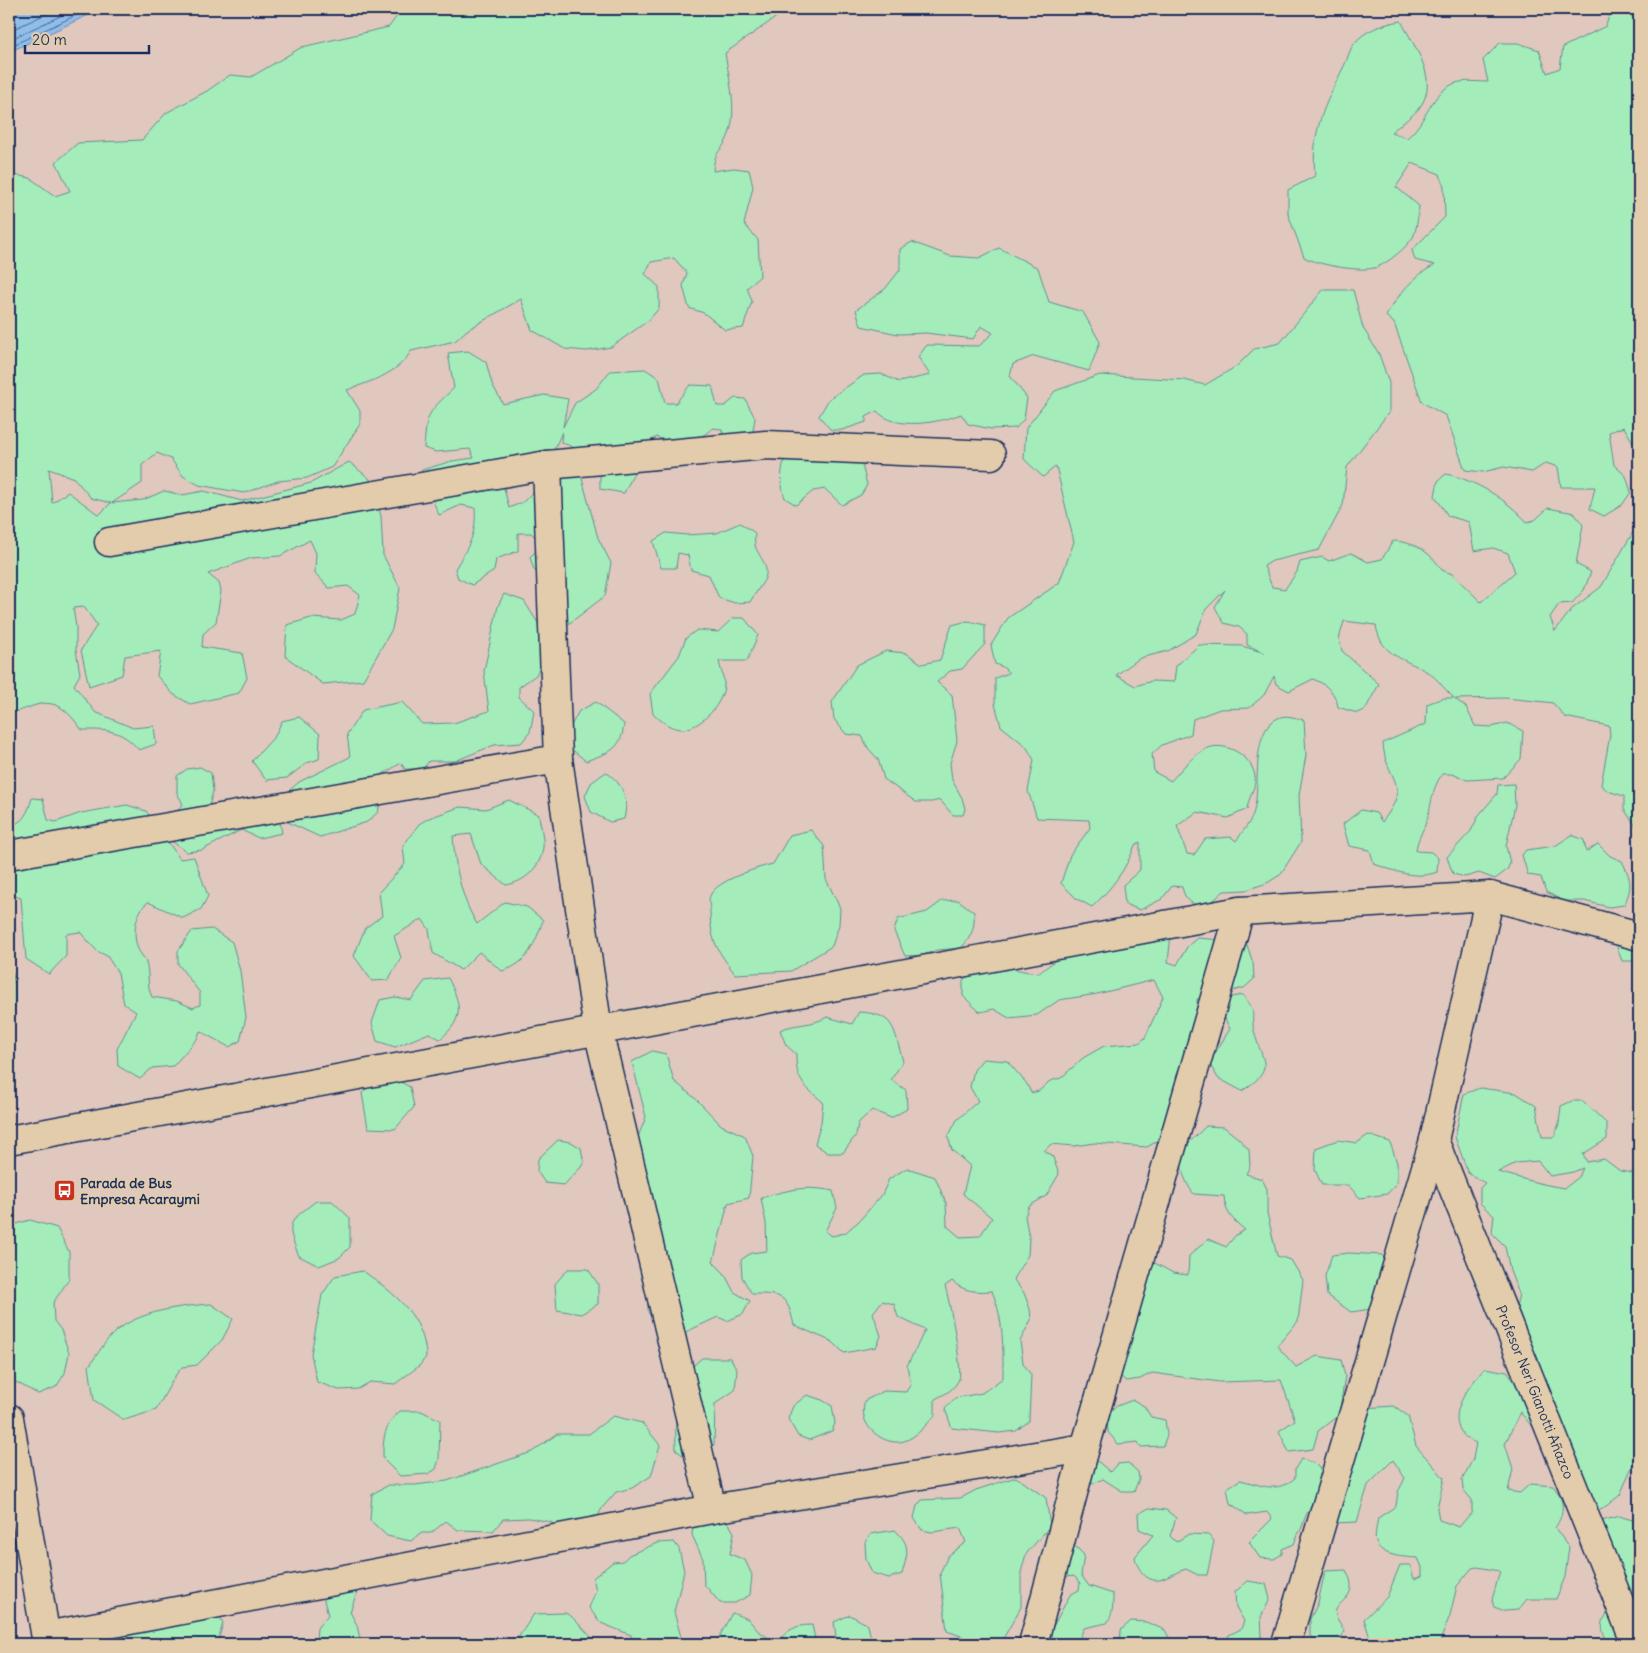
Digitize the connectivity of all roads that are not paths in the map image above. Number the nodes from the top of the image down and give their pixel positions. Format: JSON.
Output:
{"nodes":[{"id":1,"x":991,"y":455,"type":"dead end"},
{"id":2,"x":547,"y":465,"type":"junction"},
{"id":3,"x":109,"y":542,"type":"dead end"},
{"id":4,"x":558,"y":758,"type":"junction"},
{"id":5,"x":9,"y":855,"type":"edge"},
{"id":6,"x":1490,"y":896,"type":"junction"},
{"id":7,"x":1240,"y":911,"type":"junction"},
{"id":8,"x":1639,"y":936,"type":"edge"},
{"id":9,"x":598,"y":1030,"type":"junction"},
{"id":10,"x":9,"y":1140,"type":"edge"},
{"id":11,"x":1434,"y":1140,"type":"junction"},
{"id":12,"x":9,"y":1418,"type":"edge"},
{"id":13,"x":1086,"y":1448,"type":"junction"},
{"id":14,"x":712,"y":1509,"type":"junction"},
{"id":15,"x":47,"y":1640,"type":"edge"},
{"id":16,"x":1033,"y":1644,"type":"edge"},
{"id":17,"x":1286,"y":1644,"type":"edge"},
{"id":18,"x":1636,"y":1644,"type":"edge"}],
"edges":[{"from":1,"to":2,"type":"street"},
{"from":2,"to":3,"type":"street"},
{"from":2,"to":4,"type":"street"},
{"from":4,"to":5,"type":"street"},
{"from":4,"to":9,"type":"street"},
{"from":6,"to":7,"type":"street"},
{"from":6,"to":8,"type":"street"},
{"from":6,"to":11,"type":"street"},
{"from":7,"to":9,"type":"street"},
{"from":7,"to":13,"type":"street"},
{"from":9,"to":10,"type":"street"},
{"from":9,"to":14,"type":"street"},
{"from":11,"to":17,"type":"street"},
{"from":11,"to":18,"type":"street","name":"Profesor Neri Gianotti Añazco"},
{"from":12,"to":15,"type":"street"},
{"from":13,"to":14,"type":"street"},
{"from":13,"to":16,"type":"street"},
{"from":14,"to":15,"type":"street"}]}
